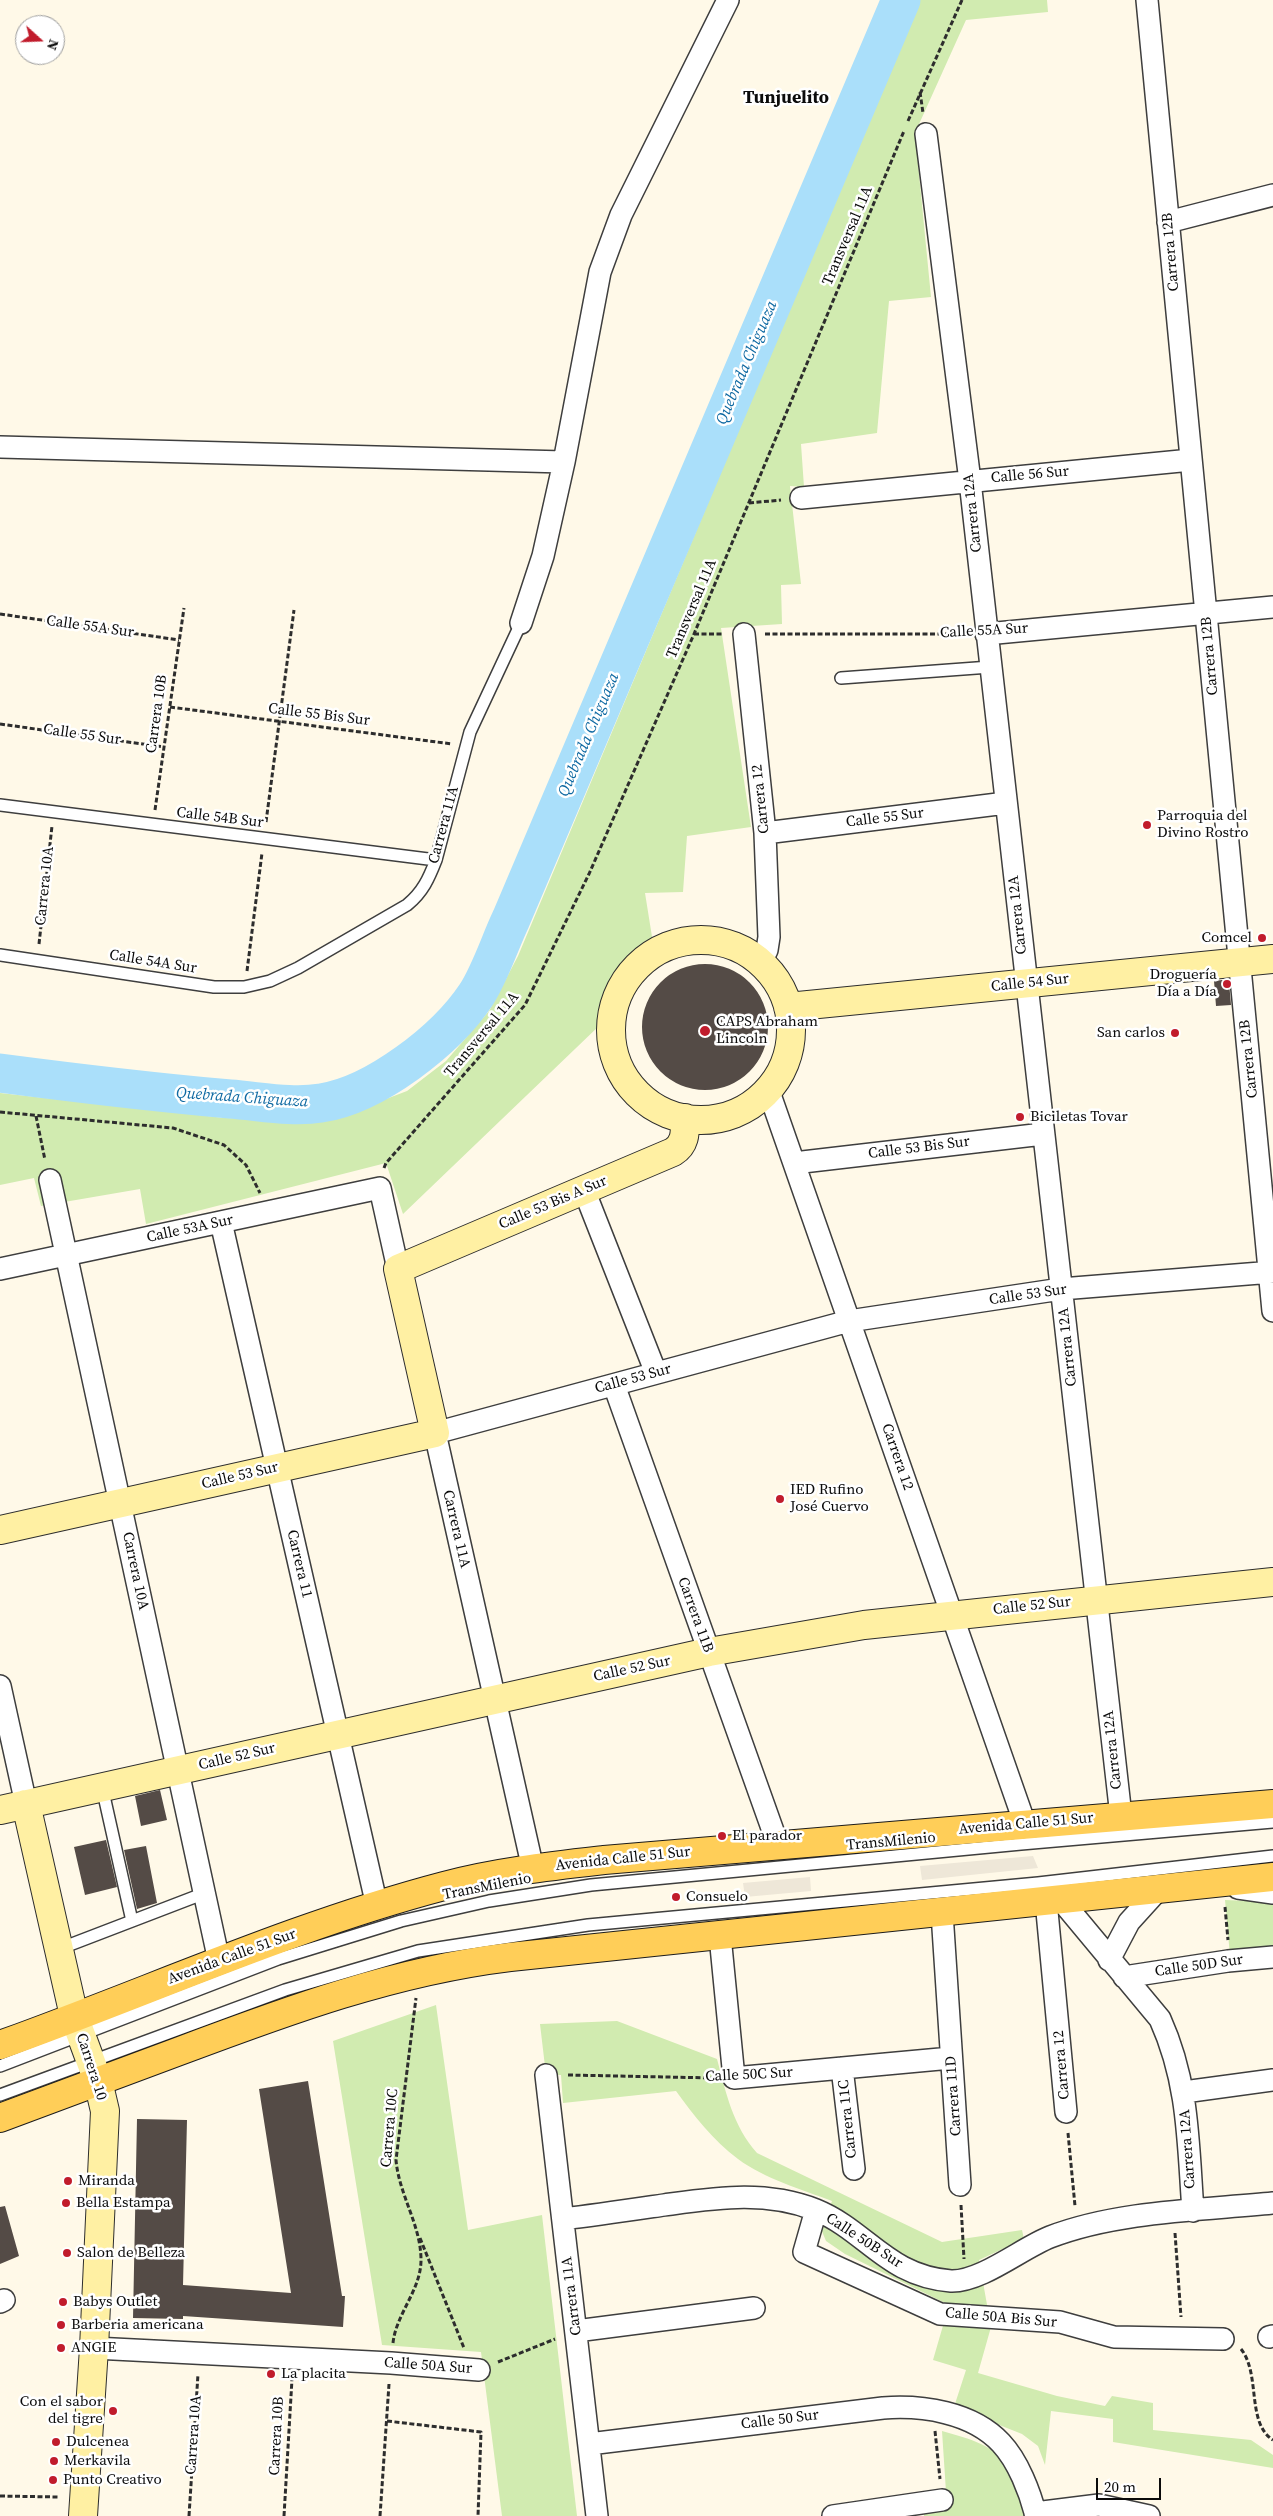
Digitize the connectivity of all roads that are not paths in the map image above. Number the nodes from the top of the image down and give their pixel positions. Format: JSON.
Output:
{"nodes":[{"id":1,"x":728,"y":0,"type":"edge"},
{"id":2,"x":1147,"y":0,"type":"edge"},
{"id":3,"x":926,"y":134,"type":"dead end"},
{"id":4,"x":1273,"y":195,"type":"edge"},
{"id":5,"x":1168,"y":222,"type":"junction"},
{"id":6,"x":0,"y":447,"type":"edge"},
{"id":7,"x":1191,"y":460,"type":"junction"},
{"id":8,"x":564,"y":462,"type":"junction"},
{"id":9,"x":970,"y":481,"type":"junction"},
{"id":10,"x":801,"y":498,"type":"road end"},
{"id":11,"x":1273,"y":607,"type":"edge"},
{"id":12,"x":1206,"y":613,"type":"junction"},
{"id":13,"x":521,"y":623,"type":"joint"},
{"id":14,"x":744,"y":634,"type":"road end"},
{"id":15,"x":986,"y":634,"type":"junction"},
{"id":16,"x":990,"y":667,"type":"junction"},
{"id":17,"x":841,"y":678,"type":"dead end"},
{"id":18,"x":1006,"y":803,"type":"junction"},
{"id":19,"x":0,"y":805,"type":"edge"},
{"id":20,"x":765,"y":833,"type":"junction"},
{"id":21,"x":436,"y":860,"type":"junction"},
{"id":22,"x":0,"y":955,"type":"edge"},
{"id":23,"x":1273,"y":959,"type":"edge"},
{"id":24,"x":761,"y":962,"type":"junction"},
{"id":25,"x":1239,"y":962,"type":"junction"},
{"id":26,"x":298,"y":968,"type":"joint"},
{"id":27,"x":1026,"y":984,"type":"junction"},
{"id":28,"x":788,"y":1007,"type":"junction"},
{"id":29,"x":768,"y":1089,"type":"junction"},
{"id":30,"x":685,"y":1118,"type":"junction"},
{"id":31,"x":1043,"y":1134,"type":"junction"},
{"id":32,"x":794,"y":1163,"type":"junction"},
{"id":33,"x":50,"y":1180,"type":"road end"},
{"id":34,"x":380,"y":1188,"type":"joint"},
{"id":35,"x":584,"y":1190,"type":"junction"},
{"id":36,"x":221,"y":1222,"type":"junction"},
{"id":37,"x":66,"y":1255,"type":"junction"},
{"id":38,"x":398,"y":1269,"type":"junction"},
{"id":39,"x":0,"y":1270,"type":"edge"},
{"id":40,"x":1271,"y":1272,"type":"edge"},
{"id":41,"x":1061,"y":1289,"type":"junction"},
{"id":42,"x":1273,"y":1311,"type":"edge"},
{"id":43,"x":849,"y":1321,"type":"junction"},
{"id":44,"x":656,"y":1373,"type":"junction"},
{"id":45,"x":614,"y":1385,"type":"junction"},
{"id":46,"x":435,"y":1433,"type":"junction"},
{"id":47,"x":277,"y":1468,"type":"junction"},
{"id":48,"x":120,"y":1503,"type":"junction"},
{"id":49,"x":0,"y":1530,"type":"edge"},
{"id":50,"x":1273,"y":1582,"type":"edge"},
{"id":51,"x":1096,"y":1600,"type":"junction"},
{"id":52,"x":952,"y":1614,"type":"junction"},
{"id":53,"x":709,"y":1652,"type":"junction"},
{"id":54,"x":0,"y":1686,"type":"edge"},
{"id":55,"x":495,"y":1699,"type":"junction"},
{"id":56,"x":338,"y":1734,"type":"junction"},
{"id":57,"x":178,"y":1770,"type":"junction"},
{"id":58,"x":102,"y":1787,"type":"junction"},
{"id":59,"x":26,"y":1804,"type":"junction"},
{"id":60,"x":1273,"y":1804,"type":"edge"},
{"id":61,"x":0,"y":1810,"type":"edge"},
{"id":62,"x":1121,"y":1816,"type":"junction"},
{"id":63,"x":1273,"y":1822,"type":"edge"},
{"id":64,"x":1025,"y":1824,"type":"junction"},
{"id":65,"x":778,"y":1845,"type":"junction"},
{"id":66,"x":1273,"y":1856,"type":"edge"},
{"id":67,"x":534,"y":1869,"type":"junction"},
{"id":68,"x":1273,"y":1877,"type":"edge"},
{"id":69,"x":1214,"y":1886,"type":"junction"},
{"id":70,"x":1158,"y":1890,"type":"junction"},
{"id":71,"x":204,"y":1893,"type":"junction"},
{"id":72,"x":1273,"y":1894,"type":"edge"},
{"id":73,"x":1054,"y":1901,"type":"junction"},
{"id":74,"x":377,"y":1906,"type":"junction"},
{"id":75,"x":942,"y":1913,"type":"junction"},
{"id":76,"x":132,"y":1921,"type":"junction"},
{"id":77,"x":720,"y":1936,"type":"junction"},
{"id":78,"x":59,"y":1950,"type":"junction"},
{"id":79,"x":1273,"y":1957,"type":"edge"},
{"id":80,"x":1109,"y":1960,"type":"junction"},
{"id":81,"x":219,"y":1961,"type":"junction"},
{"id":82,"x":1124,"y":1978,"type":"junction"},
{"id":83,"x":77,"y":2026,"type":"junction"},
{"id":84,"x":0,"y":2045,"type":"edge"},
{"id":85,"x":951,"y":2058,"type":"junction"},
{"id":86,"x":0,"y":2066,"type":"edge"},
{"id":87,"x":842,"y":2068,"type":"junction"},
{"id":88,"x":95,"y":2071,"type":"junction"},
{"id":89,"x":546,"y":2075,"type":"road end"},
{"id":90,"x":1273,"y":2080,"type":"edge"},
{"id":91,"x":1184,"y":2092,"type":"junction"},
{"id":92,"x":0,"y":2095,"type":"edge"},
{"id":93,"x":1066,"y":2112,"type":"road end"},
{"id":94,"x":0,"y":2118,"type":"edge"},
{"id":95,"x":854,"y":2169,"type":"dead end"},
{"id":96,"x":960,"y":2185,"type":"road end"},
{"id":97,"x":1273,"y":2203,"type":"edge"},
{"id":98,"x":816,"y":2210,"type":"junction"},
{"id":99,"x":1183,"y":2212,"type":"junction"},
{"id":100,"x":563,"y":2219,"type":"junction"},
{"id":101,"x":754,"y":2308,"type":"dead end"},
{"id":102,"x":576,"y":2331,"type":"junction"},
{"id":103,"x":1223,"y":2339,"type":"road end"},
{"id":104,"x":94,"y":2348,"type":"junction"},
{"id":105,"x":473,"y":2363,"type":"road end"},
{"id":106,"x":589,"y":2444,"type":"junction"},
{"id":107,"x":942,"y":2500,"type":"road end"},
{"id":108,"x":1035,"y":2514,"type":"edge"},
{"id":109,"x":82,"y":2516,"type":"edge"},
{"id":110,"x":597,"y":2516,"type":"edge"},
{"id":111,"x":833,"y":2516,"type":"edge"},
{"id":112,"x":1149,"y":2516,"type":"edge"}],
"edges":[{"from":1,"to":8,"type":"street"},
{"from":2,"to":5,"type":"street","name":"Carrera 12B"},
{"from":3,"to":9,"type":"street","name":"Carrera 12A"},
{"from":4,"to":5,"type":"street"},
{"from":5,"to":7,"type":"street","name":"Carrera 12B"},
{"from":6,"to":8,"type":"street"},
{"from":7,"to":9,"type":"street","name":"Calle 56 Sur"},
{"from":7,"to":12,"type":"street","name":"Carrera 12B"},
{"from":8,"to":13,"type":"street"},
{"from":9,"to":10,"type":"street","name":"Calle 56 Sur"},
{"from":9,"to":15,"type":"street","name":"Carrera 12A"},
{"from":11,"to":12,"type":"street","name":"Calle 55A Sur"},
{"from":12,"to":15,"type":"street","name":"Calle 55A Sur"},
{"from":12,"to":25,"type":"street","name":"Carrera 12B"},
{"from":13,"to":21,"type":"lane","name":"Carrera 11A"},
{"from":14,"to":20,"type":"street","name":"Carrera 12"},
{"from":15,"to":16,"type":"street","name":"Carrera 12A"},
{"from":16,"to":17,"type":"lane"},
{"from":16,"to":18,"type":"street","name":"Carrera 12A"},
{"from":18,"to":20,"type":"street","name":"Calle 55 Sur"},
{"from":18,"to":27,"type":"street","name":"Carrera 12A"},
{"from":19,"to":21,"type":"lane","name":"Calle 54B Sur"},
{"from":20,"to":24,"type":"street","name":"Carrera 12"},
{"from":21,"to":26,"type":"lane","name":"Carrera 11A"},
{"from":22,"to":26,"type":"lane","name":"Calle 54A Sur"},
{"from":23,"to":25,"type":"street","name":"Calle 54 Sur"},
{"from":24,"to":28,"type":"street"},
{"from":24,"to":30,"type":"street"},
{"from":25,"to":27,"type":"street","name":"Calle 54 Sur"},
{"from":25,"to":40,"type":"street","name":"Carrera 12B"},
{"from":27,"to":28,"type":"street","name":"Calle 54 Sur"},
{"from":27,"to":31,"type":"street","name":"Carrera 12A"},
{"from":28,"to":29,"type":"street"},
{"from":29,"to":30,"type":"street"},
{"from":29,"to":32,"type":"street","name":"Carrera 12"},
{"from":30,"to":35,"type":"street","name":"Calle 53 Bis A Sur"},
{"from":31,"to":32,"type":"street","name":"Calle 53 Bis Sur"},
{"from":31,"to":41,"type":"street","name":"Carrera 12A"},
{"from":32,"to":43,"type":"street","name":"Carrera 12"},
{"from":33,"to":37,"type":"street","name":"Carrera 10A"},
{"from":34,"to":36,"type":"street","name":"Calle 53A Sur"},
{"from":34,"to":38,"type":"street","name":"Carrera 11A"},
{"from":35,"to":38,"type":"street","name":"Calle 53 Bis A Sur"},
{"from":35,"to":44,"type":"street"},
{"from":36,"to":37,"type":"street","name":"Calle 53A Sur"},
{"from":36,"to":47,"type":"street","name":"Carrera 11"},
{"from":37,"to":39,"type":"street","name":"Calle 53A Sur"},
{"from":37,"to":48,"type":"street","name":"Carrera 10A"},
{"from":38,"to":46,"type":"street","name":"Carrera 11A"},
{"from":40,"to":41,"type":"street","name":"Calle 53 Sur"},
{"from":40,"to":42,"type":"street","name":"Carrera 12B"},
{"from":41,"to":43,"type":"street","name":"Calle 53 Sur"},
{"from":41,"to":51,"type":"street","name":"Carrera 12A"},
{"from":43,"to":44,"type":"street","name":"Calle 53 Sur"},
{"from":43,"to":52,"type":"street","name":"Carrera 12"},
{"from":44,"to":45,"type":"street","name":"Calle 53 Sur"},
{"from":45,"to":46,"type":"street","name":"Calle 53 Sur"},
{"from":45,"to":53,"type":"street","name":"Carrera 11B"},
{"from":46,"to":47,"type":"street","name":"Calle 53 Sur"},
{"from":46,"to":55,"type":"street","name":"Carrera 11A"},
{"from":47,"to":48,"type":"street","name":"Calle 53 Sur"},
{"from":47,"to":56,"type":"street","name":"Carrera 11"},
{"from":48,"to":49,"type":"street","name":"Calle 53 Sur"},
{"from":48,"to":57,"type":"street","name":"Carrera 10A"},
{"from":50,"to":51,"type":"street","name":"Calle 52 Sur"},
{"from":51,"to":52,"type":"street","name":"Calle 52 Sur"},
{"from":51,"to":62,"type":"street","name":"Carrera 12A"},
{"from":52,"to":53,"type":"street","name":"Calle 52 Sur"},
{"from":52,"to":64,"type":"street","name":"Carrera 12"},
{"from":53,"to":55,"type":"street","name":"Calle 52 Sur"},
{"from":53,"to":65,"type":"street","name":"Carrera 11B"},
{"from":54,"to":59,"type":"street","name":"Carrera 10"},
{"from":55,"to":56,"type":"street","name":"Calle 52 Sur"},
{"from":55,"to":67,"type":"street","name":"Carrera 11A"},
{"from":56,"to":57,"type":"street","name":"Calle 52 Sur"},
{"from":56,"to":74,"type":"street","name":"Carrera 11"},
{"from":57,"to":58,"type":"street","name":"Calle 52 Sur"},
{"from":57,"to":71,"type":"street","name":"Carrera 10A"},
{"from":58,"to":59,"type":"street","name":"Calle 52 Sur"},
{"from":58,"to":76,"type":"lane"},
{"from":59,"to":61,"type":"street","name":"Calle 52 Sur"},
{"from":59,"to":78,"type":"street","name":"Carrera 10"},
{"from":60,"to":62,"type":"main road","name":"Avenida Calle 51 Sur"},
{"from":62,"to":64,"type":"main road","name":"Avenida Calle 51 Sur"},
{"from":63,"to":83,"type":"lane","name":"TransMilenio"},
{"from":64,"to":65,"type":"main road","name":"Avenida Calle 51 Sur"},
{"from":65,"to":67,"type":"main road","name":"Avenida Calle 51 Sur"},
{"from":66,"to":88,"type":"lane"},
{"from":67,"to":74,"type":"main road","name":"Avenida Calle 51 Sur"},
{"from":68,"to":69,"type":"main road"},
{"from":69,"to":70,"type":"main road"},
{"from":69,"to":72,"type":"street"},
{"from":70,"to":73,"type":"main road"},
{"from":70,"to":80,"type":"street"},
{"from":71,"to":76,"type":"lane"},
{"from":71,"to":81,"type":"street","name":"Carrera 10A"},
{"from":73,"to":75,"type":"main road"},
{"from":73,"to":80,"type":"street","name":"Carrera 12A"},
{"from":73,"to":93,"type":"street","name":"Carrera 12"},
{"from":74,"to":81,"type":"main road","name":"Avenida Calle 51 Sur"},
{"from":75,"to":77,"type":"main road"},
{"from":75,"to":85,"type":"street","name":"Carrera 11D"},
{"from":76,"to":78,"type":"lane"},
{"from":77,"to":87,"type":"street","name":"Calle 50C Sur"},
{"from":77,"to":88,"type":"main road"},
{"from":78,"to":83,"type":"street","name":"Carrera 10"},
{"from":79,"to":82,"type":"street","name":"Calle 50D Sur"},
{"from":80,"to":82,"type":"street","name":"Carrera 12A"},
{"from":81,"to":83,"type":"main road","name":"Avenida Calle 51 Sur"},
{"from":82,"to":91,"type":"street","name":"Carrera 12A"},
{"from":83,"to":84,"type":"main road","name":"Avenida Calle 51 Sur"},
{"from":83,"to":86,"type":"lane","name":"TransMilenio"},
{"from":83,"to":88,"type":"street","name":"Carrera 10"},
{"from":85,"to":87,"type":"street","name":"Calle 50C Sur"},
{"from":85,"to":96,"type":"street","name":"Carrera 11D"},
{"from":87,"to":95,"type":"street","name":"Carrera 11C"},
{"from":88,"to":92,"type":"lane"},
{"from":88,"to":94,"type":"main road"},
{"from":88,"to":104,"type":"street","name":"Carrera 10"},
{"from":89,"to":100,"type":"street","name":"Carrera 11A"},
{"from":90,"to":91,"type":"street"},
{"from":91,"to":99,"type":"street","name":"Carrera 12A"},
{"from":97,"to":99,"type":"street","name":"Calle 50B Sur"},
{"from":98,"to":99,"type":"street","name":"Calle 50B Sur"},
{"from":98,"to":100,"type":"street","name":"Calle 50B Sur"},
{"from":98,"to":103,"type":"street","name":"Calle 50A Bis Sur"},
{"from":100,"to":102,"type":"street","name":"Carrera 11A"},
{"from":101,"to":102,"type":"street"},
{"from":102,"to":106,"type":"street","name":"Carrera 11A"},
{"from":104,"to":105,"type":"street","name":"Calle 50A Sur"},
{"from":104,"to":109,"type":"street","name":"Carrera 10"},
{"from":106,"to":108,"type":"street","name":"Calle 50 Sur"},
{"from":106,"to":110,"type":"street","name":"Carrera 11A"},
{"from":107,"to":111,"type":"street"},
{"from":108,"to":112,"type":"street"}]}
